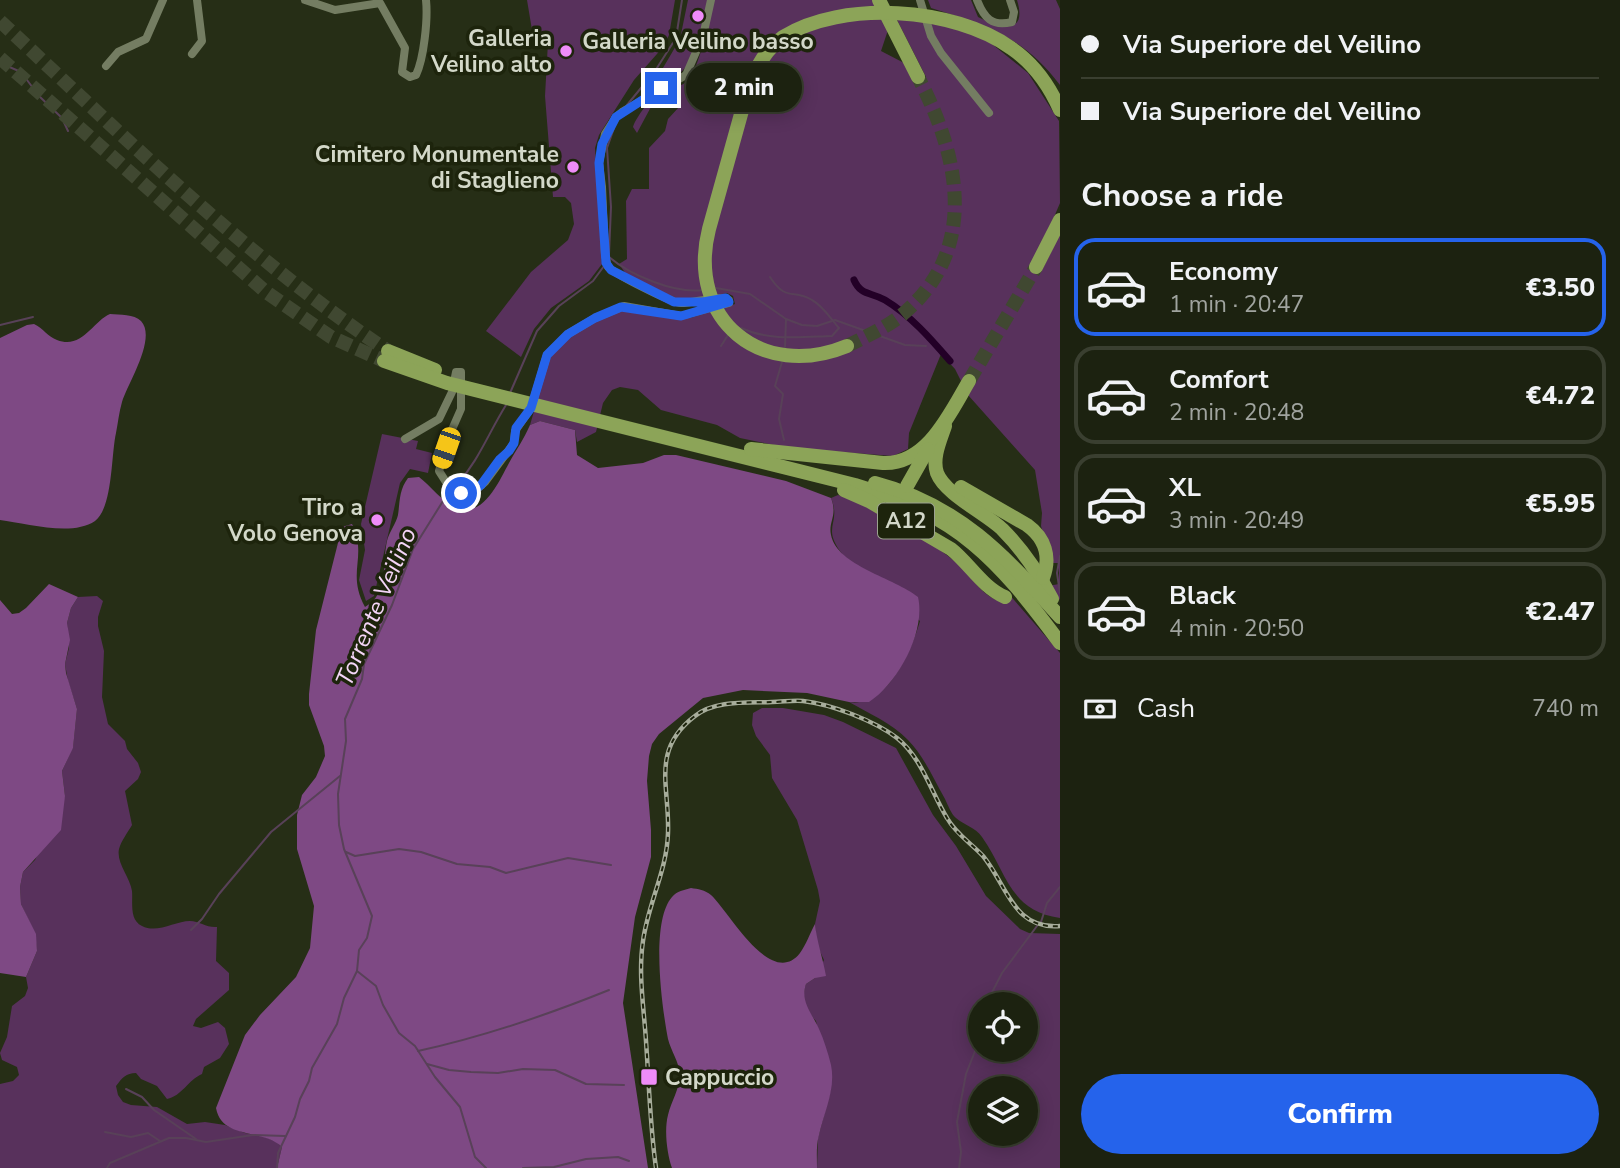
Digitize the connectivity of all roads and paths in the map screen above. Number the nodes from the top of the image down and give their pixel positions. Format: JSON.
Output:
{"nodes":[{"id":1,"x":163,"y":0,"type":"edge"},
{"id":2,"x":197,"y":0,"type":"edge"},
{"id":3,"x":305,"y":0,"type":"edge"},
{"id":4,"x":426,"y":0,"type":"edge"},
{"id":5,"x":711,"y":0,"type":"edge"},
{"id":6,"x":879,"y":0,"type":"edge"},
{"id":7,"x":920,"y":0,"type":"edge"},
{"id":8,"x":977,"y":0,"type":"edge"},
{"id":9,"x":1010,"y":0,"type":"edge"},
{"id":10,"x":192,"y":54,"type":"dead end"},
{"id":11,"x":106,"y":66,"type":"dead end"},
{"id":12,"x":918,"y":77,"type":"tunnel mouth"},
{"id":13,"x":1060,"y":110,"type":"edge"},
{"id":14,"x":989,"y":113,"type":"dead end"},
{"id":15,"x":1060,"y":220,"type":"edge"},
{"id":16,"x":1036,"y":267,"type":"tunnel mouth"},
{"id":17,"x":848,"y":346,"type":"tunnel mouth"},
{"id":18,"x":386,"y":356,"type":"tunnel mouth"},
{"id":19,"x":969,"y":381,"type":"tunnel mouth"},
{"id":20,"x":624,"y":422,"type":"junction"},
{"id":21,"x":942,"y":430,"type":"junction"},
{"id":22,"x":405,"y":439,"type":"dead end"},
{"id":23,"x":751,"y":449,"type":"junction"},
{"id":24,"x":791,"y":469,"type":"junction"},
{"id":25,"x":907,"y":486,"type":"dead end"},
{"id":26,"x":914,"y":516,"type":"dead end"},
{"id":27,"x":1043,"y":578,"type":"dead end"},
{"id":28,"x":1005,"y":597,"type":"dead end"},
{"id":29,"x":1060,"y":617,"type":"edge"},
{"id":30,"x":1060,"y":644,"type":"edge"}],
"edges":[{"from":1,"to":11,"type":"street"},
{"from":2,"to":10,"type":"street"},
{"from":3,"to":4,"type":"street"},
{"from":5,"to":22,"type":"street"},
{"from":6,"to":12,"type":"highway"},
{"from":7,"to":14,"type":"street"},
{"from":8,"to":9,"type":"street"},
{"from":13,"to":17,"type":"highway"},
{"from":15,"to":16,"type":"highway"},
{"from":18,"to":20,"type":"highway"},
{"from":19,"to":21,"type":"highway"},
{"from":20,"to":23,"type":"highway"},
{"from":20,"to":24,"type":"highway"},
{"from":21,"to":23,"type":"highway"},
{"from":21,"to":25,"type":"highway"},
{"from":21,"to":27,"type":"highway"},
{"from":21,"to":29,"type":"highway"},
{"from":23,"to":29,"type":"highway"},
{"from":24,"to":28,"type":"highway","number":"A12"},
{"from":24,"to":30,"type":"highway"},
{"from":26,"to":30,"type":"highway"}]}
